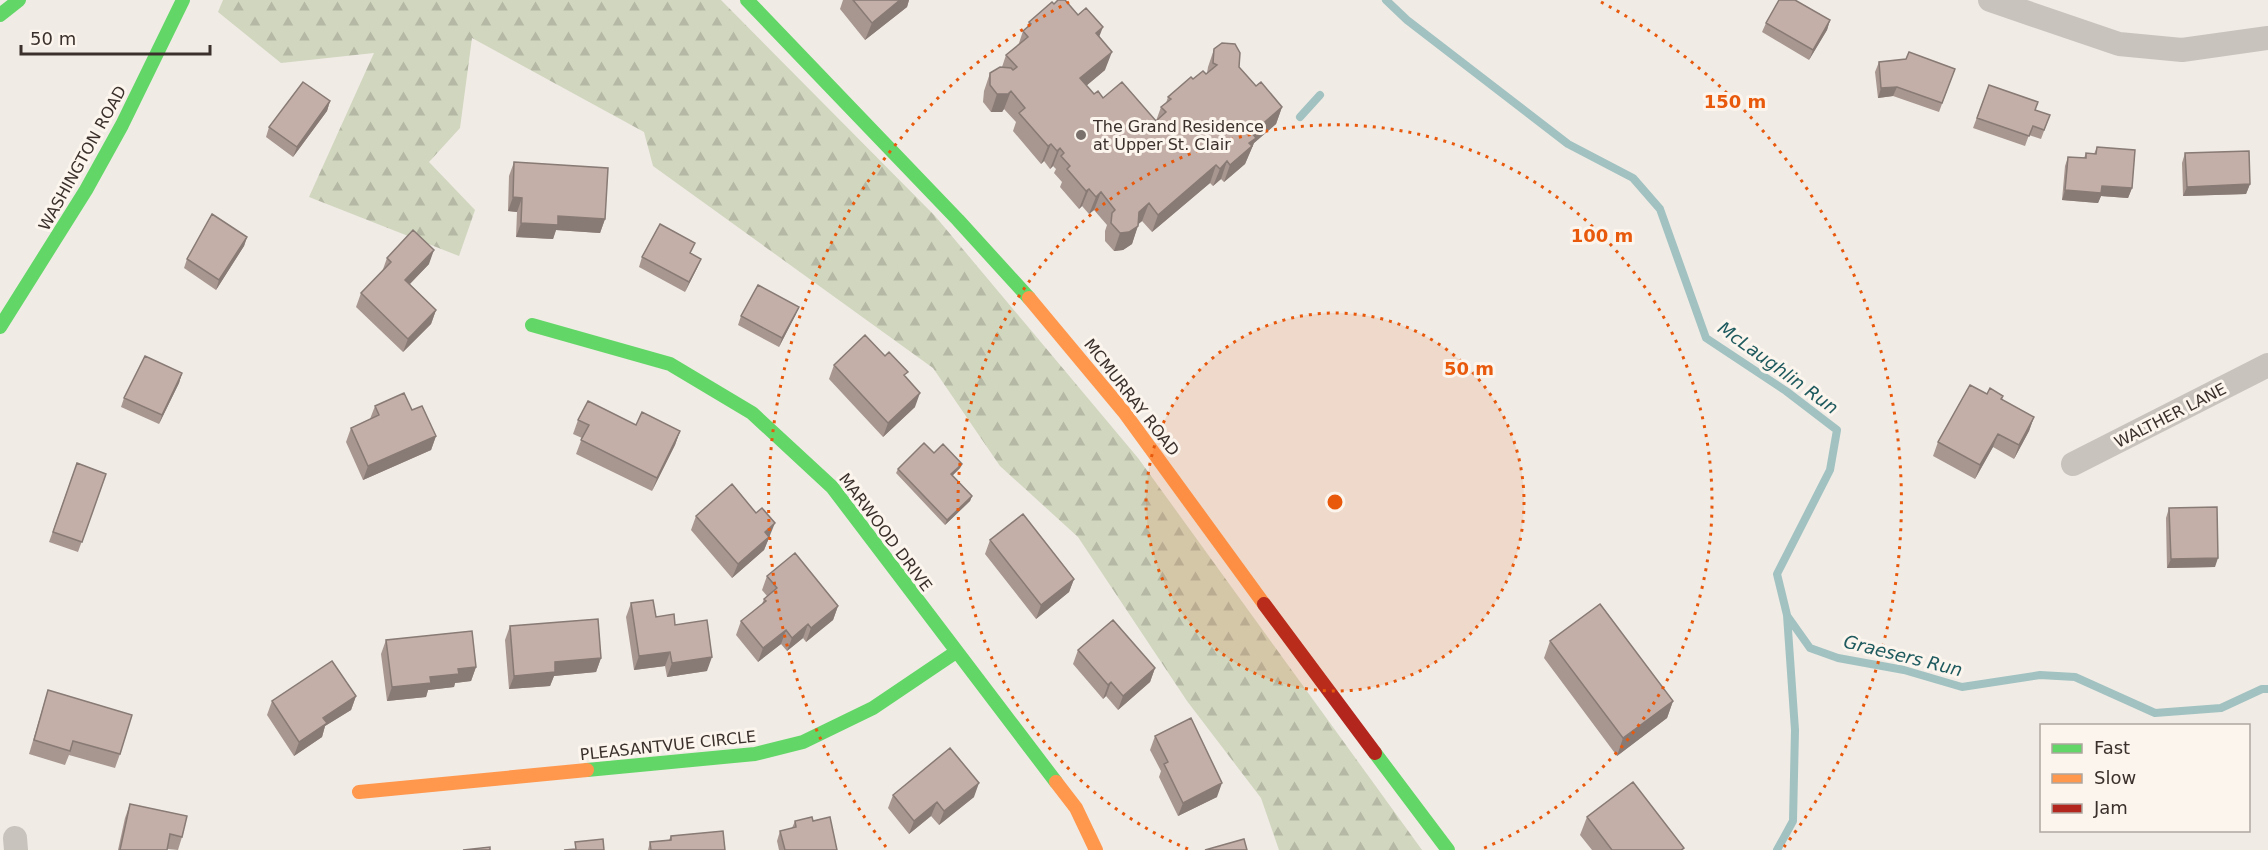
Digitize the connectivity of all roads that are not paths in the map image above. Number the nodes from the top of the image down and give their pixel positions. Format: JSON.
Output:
{"nodes":[{"id":1,"x":19,"y":0,"type":"edge"},
{"id":2,"x":183,"y":0,"type":"edge"},
{"id":3,"x":747,"y":0,"type":"edge"},
{"id":4,"x":1990,"y":0,"type":"edge"},
{"id":5,"x":0,"y":15,"type":"edge"},
{"id":6,"x":2268,"y":38,"type":"edge"},
{"id":7,"x":532,"y":325,"type":"dead end"},
{"id":8,"x":0,"y":327,"type":"edge"},
{"id":9,"x":2268,"y":365,"type":"edge"},
{"id":10,"x":2073,"y":464,"type":"dead end"},
{"id":11,"x":956,"y":652,"type":"junction"},
{"id":12,"x":359,"y":792,"type":"dead end"},
{"id":13,"x":1096,"y":850,"type":"edge"},
{"id":14,"x":1448,"y":850,"type":"edge"}],
"edges":[{"from":1,"to":5,"type":"main road"},
{"from":2,"to":8,"type":"main road","name":"WASHINGTON ROAD"},
{"from":3,"to":14,"type":"main road","name":"MCMURRAY ROAD"},
{"from":4,"to":6,"type":"street"},
{"from":7,"to":11,"type":"main road","name":"MARWOOD DRIVE"},
{"from":9,"to":10,"type":"street","name":"WALTHER LANE"},
{"from":11,"to":12,"type":"main road","name":"PLEASANTVUE CIRCLE"},
{"from":11,"to":13,"type":"main road","name":"MARWOOD DRIVE"}]}
